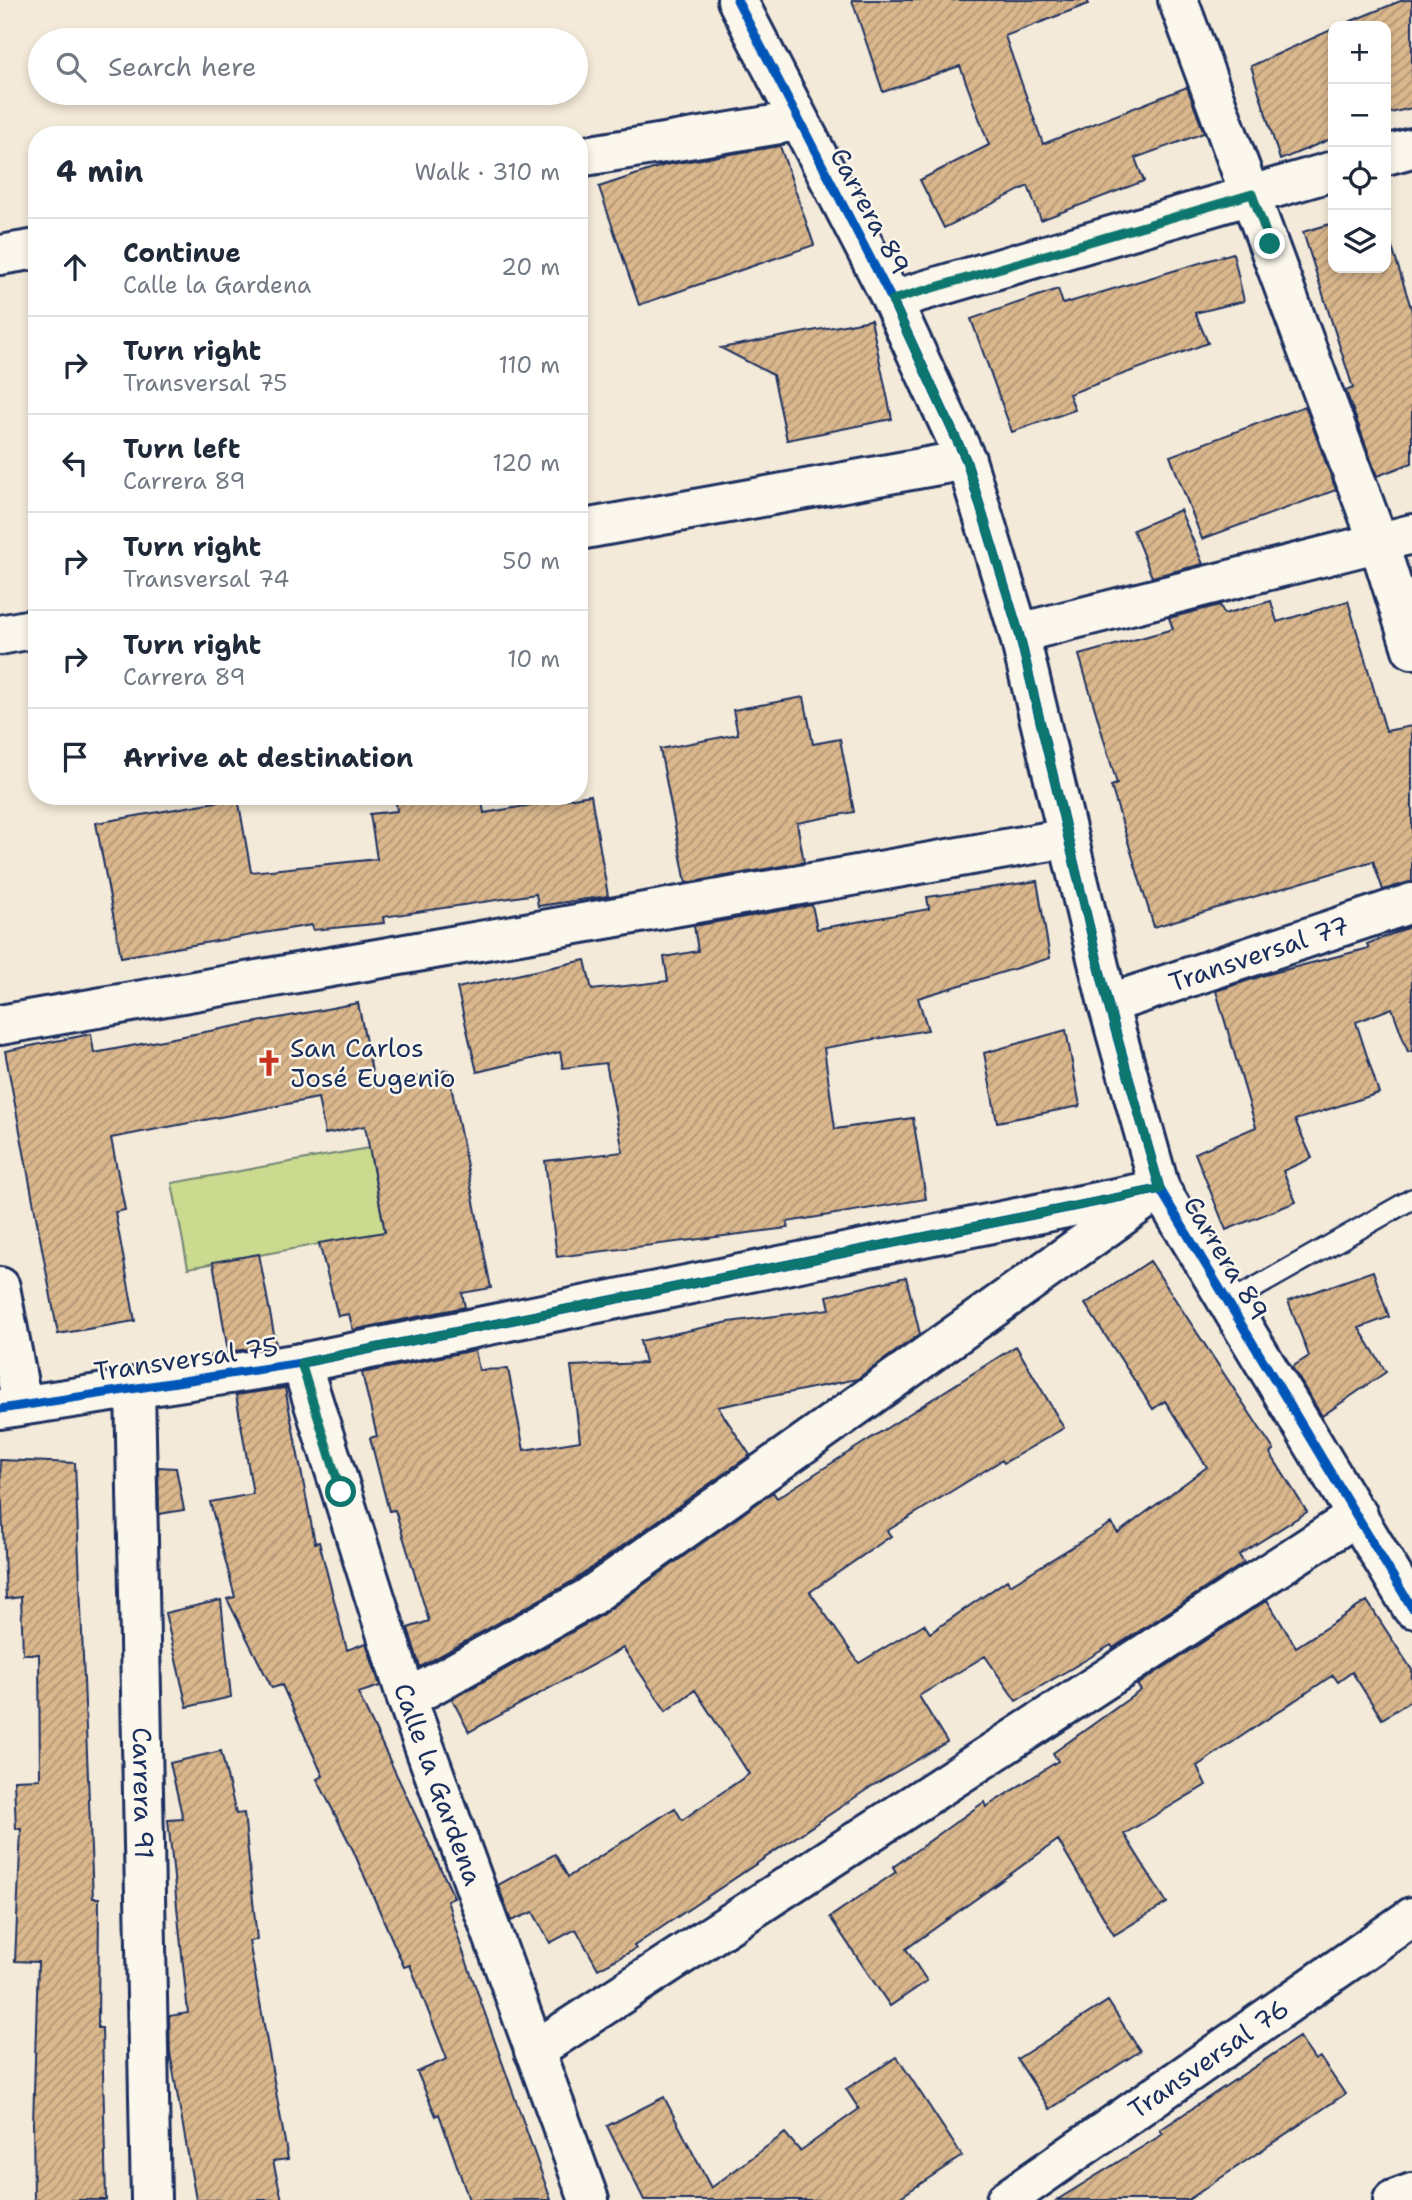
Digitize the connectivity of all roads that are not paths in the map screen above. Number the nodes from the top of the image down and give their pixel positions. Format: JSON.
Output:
{"nodes":[{"id":1,"x":737,"y":0,"type":"edge"},
{"id":2,"x":1178,"y":0,"type":"edge"},
{"id":3,"x":798,"y":121,"type":"junction"},
{"id":4,"x":1412,"y":148,"type":"edge"},
{"id":5,"x":1391,"y":154,"type":"edge"},
{"id":6,"x":588,"y":156,"type":"edge"},
{"id":7,"x":1328,"y":172,"type":"edge"},
{"id":8,"x":1252,"y":194,"type":"junction"},
{"id":9,"x":28,"y":250,"type":"edge"},
{"id":10,"x":0,"y":255,"type":"edge"},
{"id":11,"x":892,"y":300,"type":"junction"},
{"id":12,"x":966,"y":460,"type":"junction"},
{"id":13,"x":588,"y":528,"type":"edge"},
{"id":14,"x":1396,"y":539,"type":"edge"},
{"id":15,"x":28,"y":630,"type":"edge"},
{"id":16,"x":1019,"y":633,"type":"junction"},
{"id":17,"x":0,"y":635,"type":"edge"},
{"id":18,"x":1412,"y":649,"type":"edge"},
{"id":19,"x":1068,"y":838,"type":"junction"},
{"id":20,"x":1412,"y":903,"type":"edge"},
{"id":21,"x":1108,"y":1004,"type":"junction"},
{"id":22,"x":0,"y":1025,"type":"edge"},
{"id":23,"x":1160,"y":1189,"type":"junction"},
{"id":24,"x":1412,"y":1199,"type":"edge"},
{"id":25,"x":0,"y":1287,"type":"edge"},
{"id":26,"x":1228,"y":1303,"type":"junction"},
{"id":27,"x":301,"y":1363,"type":"junction"},
{"id":28,"x":135,"y":1387,"type":"junction"},
{"id":29,"x":11,"y":1407,"type":"edge"},
{"id":30,"x":1358,"y":1515,"type":"junction"},
{"id":31,"x":1412,"y":1608,"type":"edge"},
{"id":32,"x":407,"y":1699,"type":"junction"},
{"id":33,"x":1412,"y":1917,"type":"edge"},
{"id":34,"x":534,"y":2051,"type":"junction"},
{"id":35,"x":1412,"y":2193,"type":"edge"},
{"id":36,"x":151,"y":2200,"type":"edge"},
{"id":37,"x":589,"y":2200,"type":"edge"},
{"id":38,"x":1006,"y":2200,"type":"edge"},
{"id":39,"x":1393,"y":2200,"type":"edge"}],
"edges":[{"from":1,"to":3,"type":"street","name":"Carrera 89"},
{"from":2,"to":8,"type":"street"},
{"from":3,"to":6,"type":"street"},
{"from":3,"to":11,"type":"street","name":"Carrera 89"},
{"from":4,"to":5,"type":"street"},
{"from":7,"to":8,"type":"street"},
{"from":8,"to":11,"type":"street"},
{"from":8,"to":14,"type":"street"},
{"from":9,"to":10,"type":"street"},
{"from":11,"to":12,"type":"street","name":"Carrera 89"},
{"from":12,"to":13,"type":"street"},
{"from":12,"to":16,"type":"street","name":"Carrera 89"},
{"from":14,"to":16,"type":"street"},
{"from":14,"to":18,"type":"street"},
{"from":15,"to":17,"type":"street"},
{"from":16,"to":19,"type":"street","name":"Carrera 89"},
{"from":19,"to":21,"type":"street","name":"Carrera 89"},
{"from":19,"to":22,"type":"street"},
{"from":20,"to":21,"type":"street","name":"Transversal 77"},
{"from":21,"to":23,"type":"street","name":"Carrera 89"},
{"from":23,"to":26,"type":"street","name":"Carrera 89"},
{"from":23,"to":27,"type":"street","name":"Transversal 75"},
{"from":23,"to":32,"type":"street"},
{"from":24,"to":26,"type":"lane"},
{"from":25,"to":29,"type":"street"},
{"from":26,"to":30,"type":"street","name":"Carrera 89"},
{"from":27,"to":28,"type":"street","name":"Transversal 75"},
{"from":27,"to":32,"type":"street","name":"Calle la Gardena"},
{"from":28,"to":29,"type":"street","name":"Transversal 75"},
{"from":28,"to":36,"type":"street","name":"Carrera 91"},
{"from":30,"to":31,"type":"street","name":"Carrera 89"},
{"from":30,"to":34,"type":"street"},
{"from":32,"to":34,"type":"street","name":"Calle la Gardena"},
{"from":33,"to":38,"type":"street","name":"Transversal 76"},
{"from":34,"to":37,"type":"street","name":"Calle la Gardena"},
{"from":35,"to":39,"type":"street"}]}
